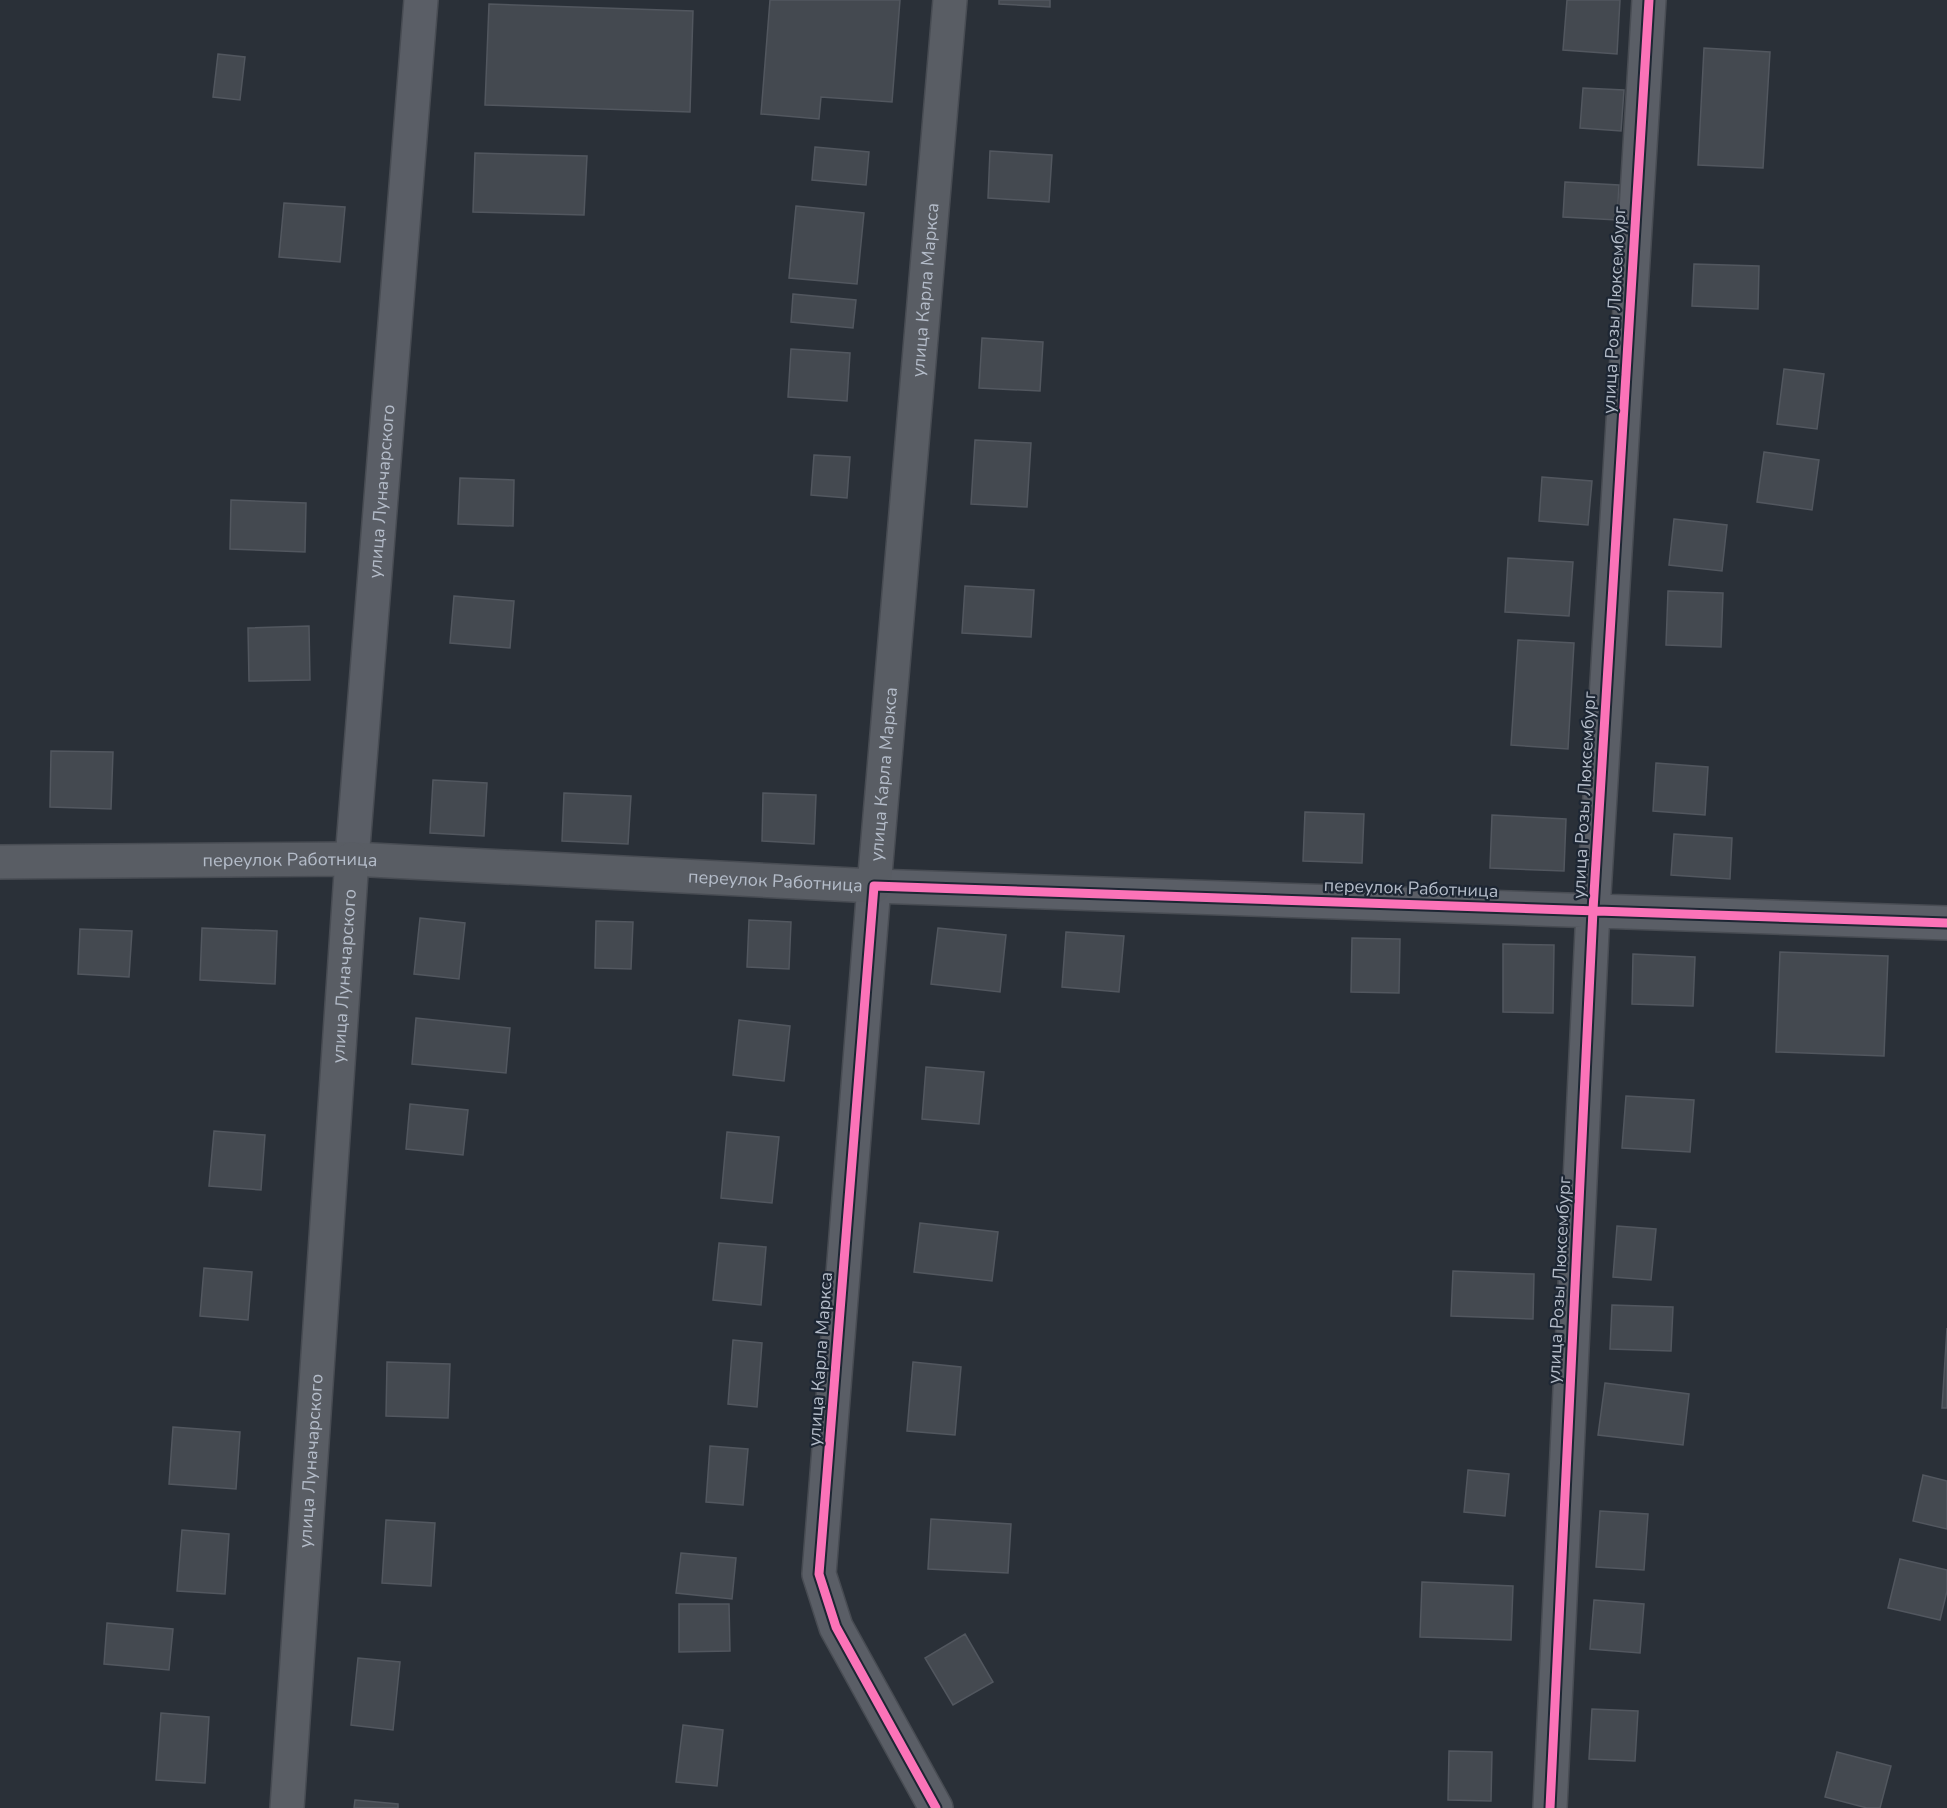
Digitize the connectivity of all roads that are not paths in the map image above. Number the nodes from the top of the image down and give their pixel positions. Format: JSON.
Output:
{"nodes":[{"id":1,"x":421,"y":0,"type":"edge"},
{"id":2,"x":950,"y":0,"type":"edge"},
{"id":3,"x":1649,"y":0,"type":"edge"},
{"id":4,"x":352,"y":859,"type":"junction"},
{"id":5,"x":0,"y":862,"type":"edge"},
{"id":6,"x":874,"y":886,"type":"junction"},
{"id":7,"x":1593,"y":910,"type":"junction"},
{"id":8,"x":1947,"y":923,"type":"edge"},
{"id":9,"x":287,"y":1808,"type":"edge"},
{"id":10,"x":936,"y":1808,"type":"edge"},
{"id":11,"x":1550,"y":1808,"type":"edge"}],
"edges":[{"from":1,"to":4,"type":"street","name":"улица Луначарского"},
{"from":2,"to":6,"type":"main road","name":"улица Карла Маркса"},
{"from":3,"to":7,"type":"street","name":"улица Розы Люксембург"},
{"from":4,"to":5,"type":"main road","name":"переулок Работница"},
{"from":4,"to":6,"type":"main road","name":"переулок Работница"},
{"from":4,"to":9,"type":"main road","name":"улица Луначарского"},
{"from":6,"to":7,"type":"street","name":"переулок Работница"},
{"from":6,"to":10,"type":"street","name":"улица Карла Маркса"},
{"from":7,"to":8,"type":"street","name":"переулок Работница"},
{"from":7,"to":11,"type":"street","name":"улица Розы Люксембург"}]}
